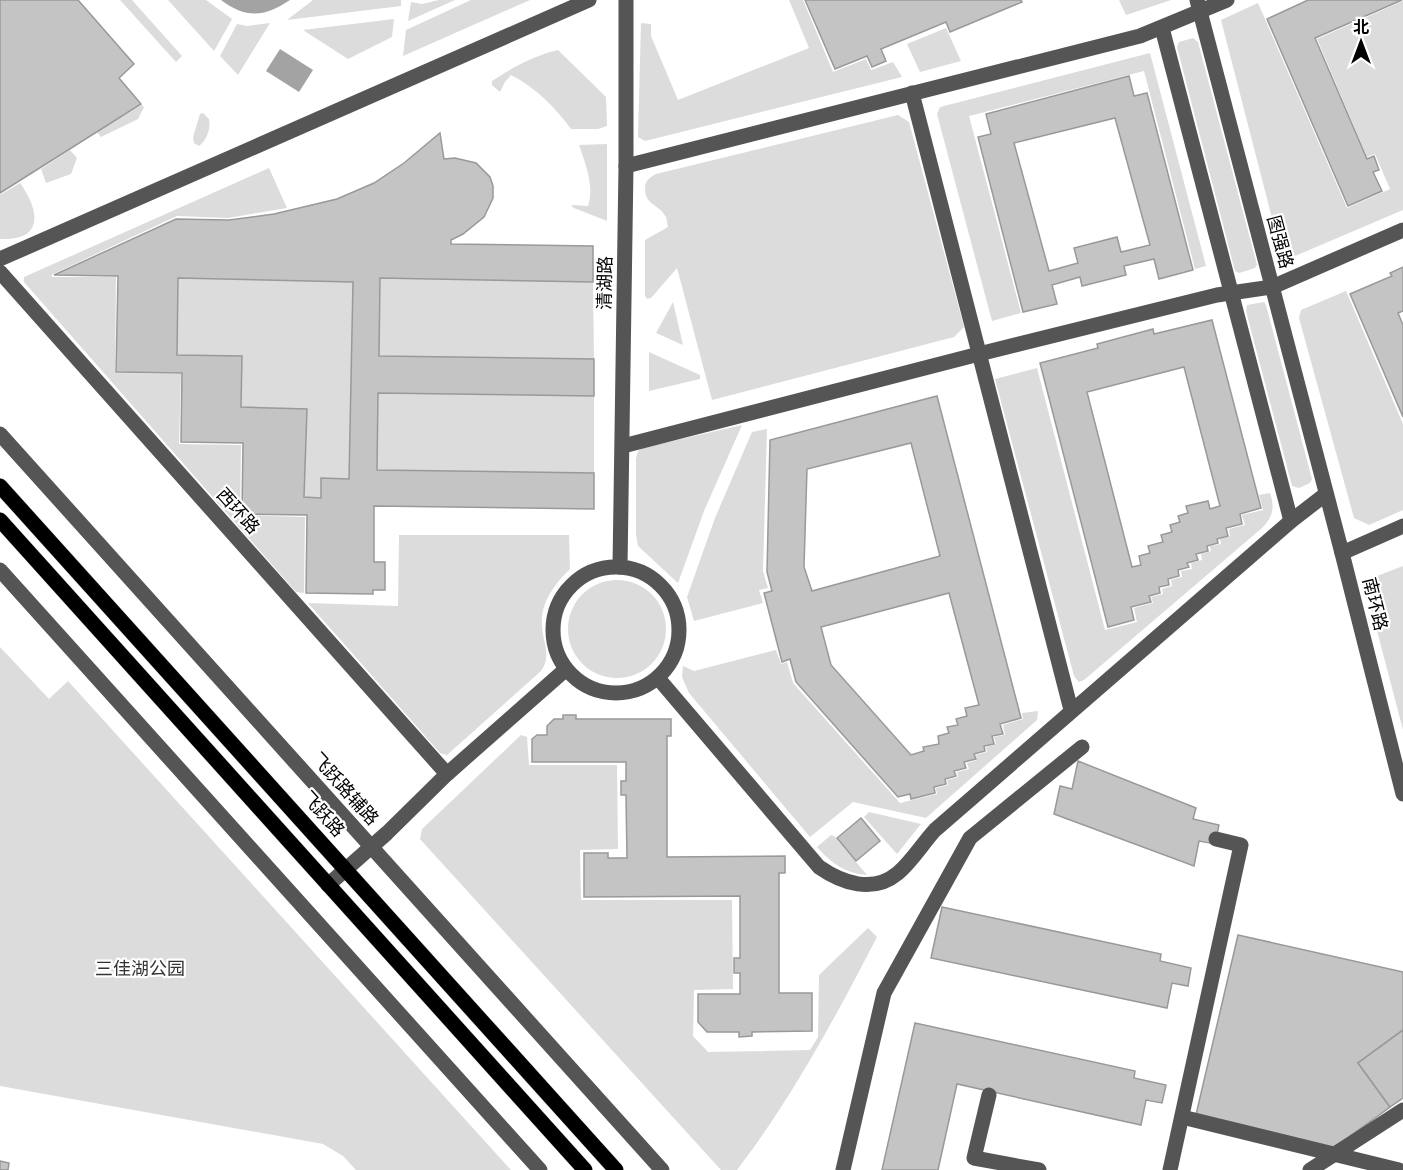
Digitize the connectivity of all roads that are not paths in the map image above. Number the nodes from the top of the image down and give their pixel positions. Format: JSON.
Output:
{"nodes":[{"id":1,"x":589,"y":0,"type":"edge"},
{"id":2,"x":626,"y":0,"type":"edge"},
{"id":3,"x":1227,"y":0,"type":"edge"},
{"id":4,"x":1199,"y":6,"type":"edge"},
{"id":5,"x":1162,"y":28,"type":"junction"},
{"id":6,"x":912,"y":93,"type":"junction"},
{"id":7,"x":627,"y":166,"type":"junction"},
{"id":8,"x":1403,"y":230,"type":"edge"},
{"id":9,"x":0,"y":259,"type":"edge"},
{"id":10,"x":0,"y":272,"type":"edge"},
{"id":11,"x":1272,"y":286,"type":"junction"},
{"id":12,"x":1231,"y":291,"type":"junction"},
{"id":13,"x":979,"y":354,"type":"junction"},
{"id":14,"x":0,"y":434,"type":"edge"},
{"id":15,"x":623,"y":446,"type":"junction"},
{"id":16,"x":0,"y":486,"type":"edge"},
{"id":17,"x":1326,"y":494,"type":"junction"},
{"id":18,"x":0,"y":520,"type":"edge"},
{"id":19,"x":1291,"y":521,"type":"junction"},
{"id":20,"x":1403,"y":526,"type":"edge"},
{"id":21,"x":1342,"y":553,"type":"junction"},
{"id":22,"x":620,"y":567,"type":"junction"},
{"id":23,"x":0,"y":570,"type":"edge"},
{"id":24,"x":565,"y":670,"type":"junction"},
{"id":25,"x":658,"y":678,"type":"junction"},
{"id":26,"x":1071,"y":710,"type":"junction"},
{"id":27,"x":1082,"y":747,"type":"dead end"},
{"id":28,"x":447,"y":774,"type":"junction"},
{"id":29,"x":1403,"y":794,"type":"edge"},
{"id":30,"x":1216,"y":839,"type":"dead end"},
{"id":31,"x":371,"y":846,"type":"junction"},
{"id":32,"x":346,"y":869,"type":"junction"},
{"id":33,"x":328,"y":885,"type":"junction"},
{"id":34,"x":989,"y":1095,"type":"dead end"},
{"id":35,"x":1403,"y":1110,"type":"edge"},
{"id":36,"x":1182,"y":1117,"type":"junction"},
{"id":37,"x":1336,"y":1155,"type":"junction"},
{"id":38,"x":540,"y":1170,"type":"edge"},
{"id":39,"x":585,"y":1170,"type":"edge"},
{"id":40,"x":616,"y":1170,"type":"edge"},
{"id":41,"x":662,"y":1170,"type":"edge"},
{"id":42,"x":843,"y":1170,"type":"edge"},
{"id":43,"x":1039,"y":1170,"type":"edge"},
{"id":44,"x":1170,"y":1170,"type":"edge"},
{"id":45,"x":1312,"y":1170,"type":"edge"},
{"id":46,"x":1398,"y":1170,"type":"edge"}],
"edges":[{"from":1,"to":9,"type":"street"},
{"from":2,"to":7,"type":"street","name":"清湖路"},
{"from":3,"to":4,"type":"street"},
{"from":4,"to":5,"type":"street"},
{"from":4,"to":11,"type":"street","name":"图强路"},
{"from":5,"to":6,"type":"street"},
{"from":5,"to":12,"type":"street"},
{"from":6,"to":7,"type":"street"},
{"from":6,"to":13,"type":"street"},
{"from":7,"to":15,"type":"street","name":"清湖路"},
{"from":8,"to":11,"type":"street"},
{"from":10,"to":28,"type":"street","name":"西环路"},
{"from":11,"to":12,"type":"street"},
{"from":11,"to":17,"type":"street","name":"图强路"},
{"from":12,"to":13,"type":"street"},
{"from":12,"to":19,"type":"street"},
{"from":13,"to":15,"type":"street"},
{"from":13,"to":26,"type":"street"},
{"from":14,"to":31,"type":"street","name":"飞跃路辅路"},
{"from":15,"to":22,"type":"street","name":"清湖路"},
{"from":16,"to":32,"type":"main road","name":"飞跃路"},
{"from":17,"to":19,"type":"street"},
{"from":17,"to":21,"type":"street","name":"南环路"},
{"from":18,"to":33,"type":"main road"},
{"from":19,"to":26,"type":"street"},
{"from":20,"to":21,"type":"street"},
{"from":21,"to":29,"type":"street","name":"南环路"},
{"from":22,"to":24,"type":"street"},
{"from":22,"to":25,"type":"street"},
{"from":23,"to":38,"type":"street"},
{"from":24,"to":25,"type":"street"},
{"from":24,"to":28,"type":"street"},
{"from":25,"to":26,"type":"street"},
{"from":27,"to":42,"type":"street"},
{"from":28,"to":31,"type":"street"},
{"from":30,"to":36,"type":"street"},
{"from":31,"to":32,"type":"street"},
{"from":31,"to":41,"type":"street","name":"飞跃路辅路"},
{"from":32,"to":33,"type":"street"},
{"from":32,"to":40,"type":"main road","name":"飞跃路"},
{"from":33,"to":39,"type":"main road"},
{"from":34,"to":43,"type":"street"},
{"from":35,"to":37,"type":"street"},
{"from":35,"to":45,"type":"street"},
{"from":36,"to":37,"type":"street","bridge":true},
{"from":36,"to":44,"type":"street"},
{"from":37,"to":45,"type":"street"},
{"from":37,"to":46,"type":"street","bridge":true}]}
